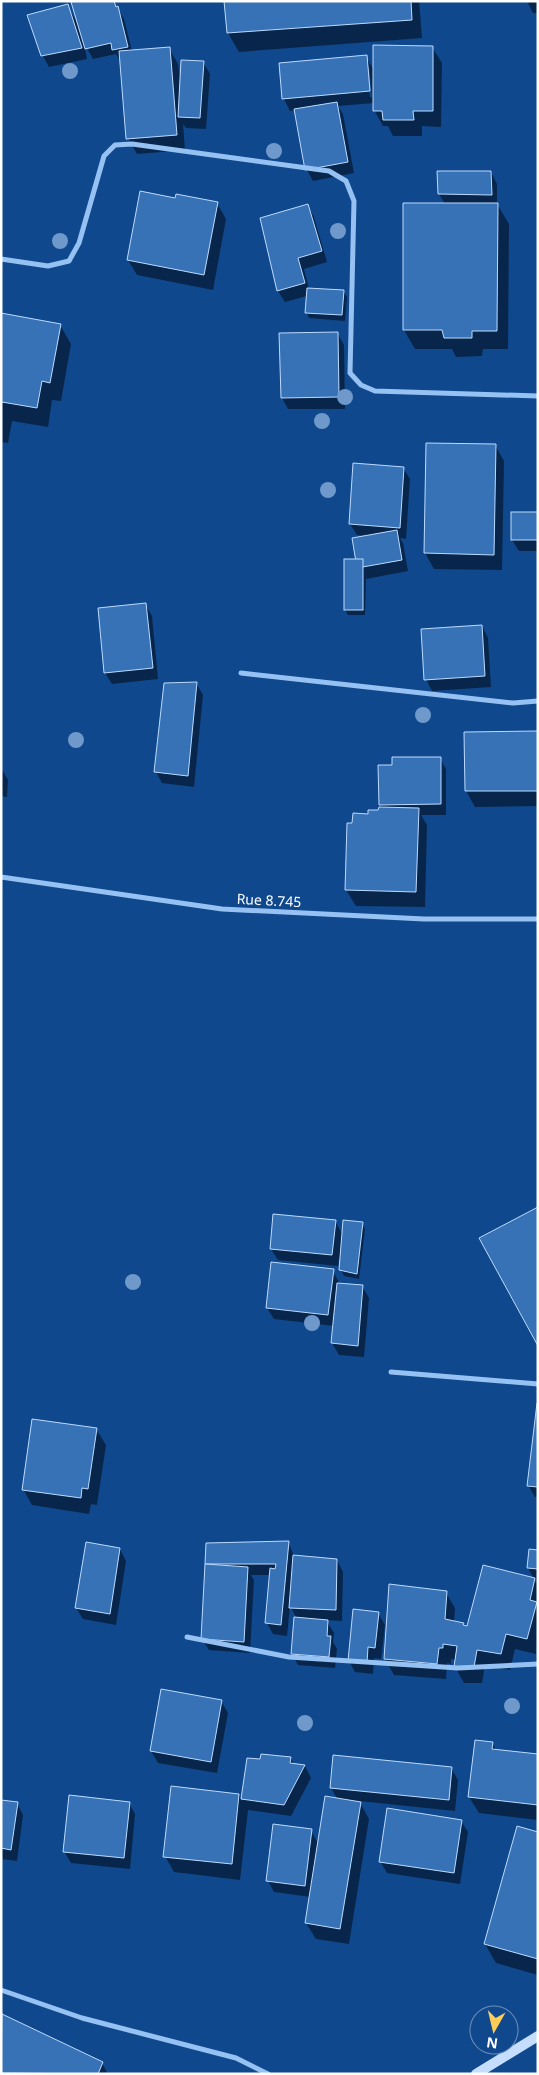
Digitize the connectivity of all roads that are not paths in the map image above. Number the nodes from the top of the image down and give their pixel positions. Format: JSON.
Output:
{"nodes":[{"id":1,"x":1,"y":259,"type":"edge"},
{"id":2,"x":538,"y":396,"type":"edge"},
{"id":3,"x":242,"y":672,"type":"dead end"},
{"id":4,"x":538,"y":701,"type":"edge"},
{"id":5,"x":1,"y":877,"type":"edge"},
{"id":6,"x":538,"y":919,"type":"edge"},
{"id":7,"x":391,"y":1372,"type":"dead end"},
{"id":8,"x":538,"y":1384,"type":"edge"},
{"id":9,"x":187,"y":1637,"type":"dead end"},
{"id":10,"x":538,"y":1664,"type":"edge"},
{"id":11,"x":1,"y":1990,"type":"edge"},
{"id":12,"x":538,"y":2036,"type":"edge"},
{"id":13,"x":268,"y":2074,"type":"edge"},
{"id":14,"x":476,"y":2074,"type":"edge"}],
"edges":[{"from":1,"to":2,"type":"street"},
{"from":3,"to":4,"type":"street"},
{"from":5,"to":6,"type":"street","name":"Rue 8.745"},
{"from":7,"to":8,"type":"street"},
{"from":9,"to":10,"type":"street"},
{"from":11,"to":13,"type":"street"},
{"from":12,"to":14,"type":"main road"}]}
